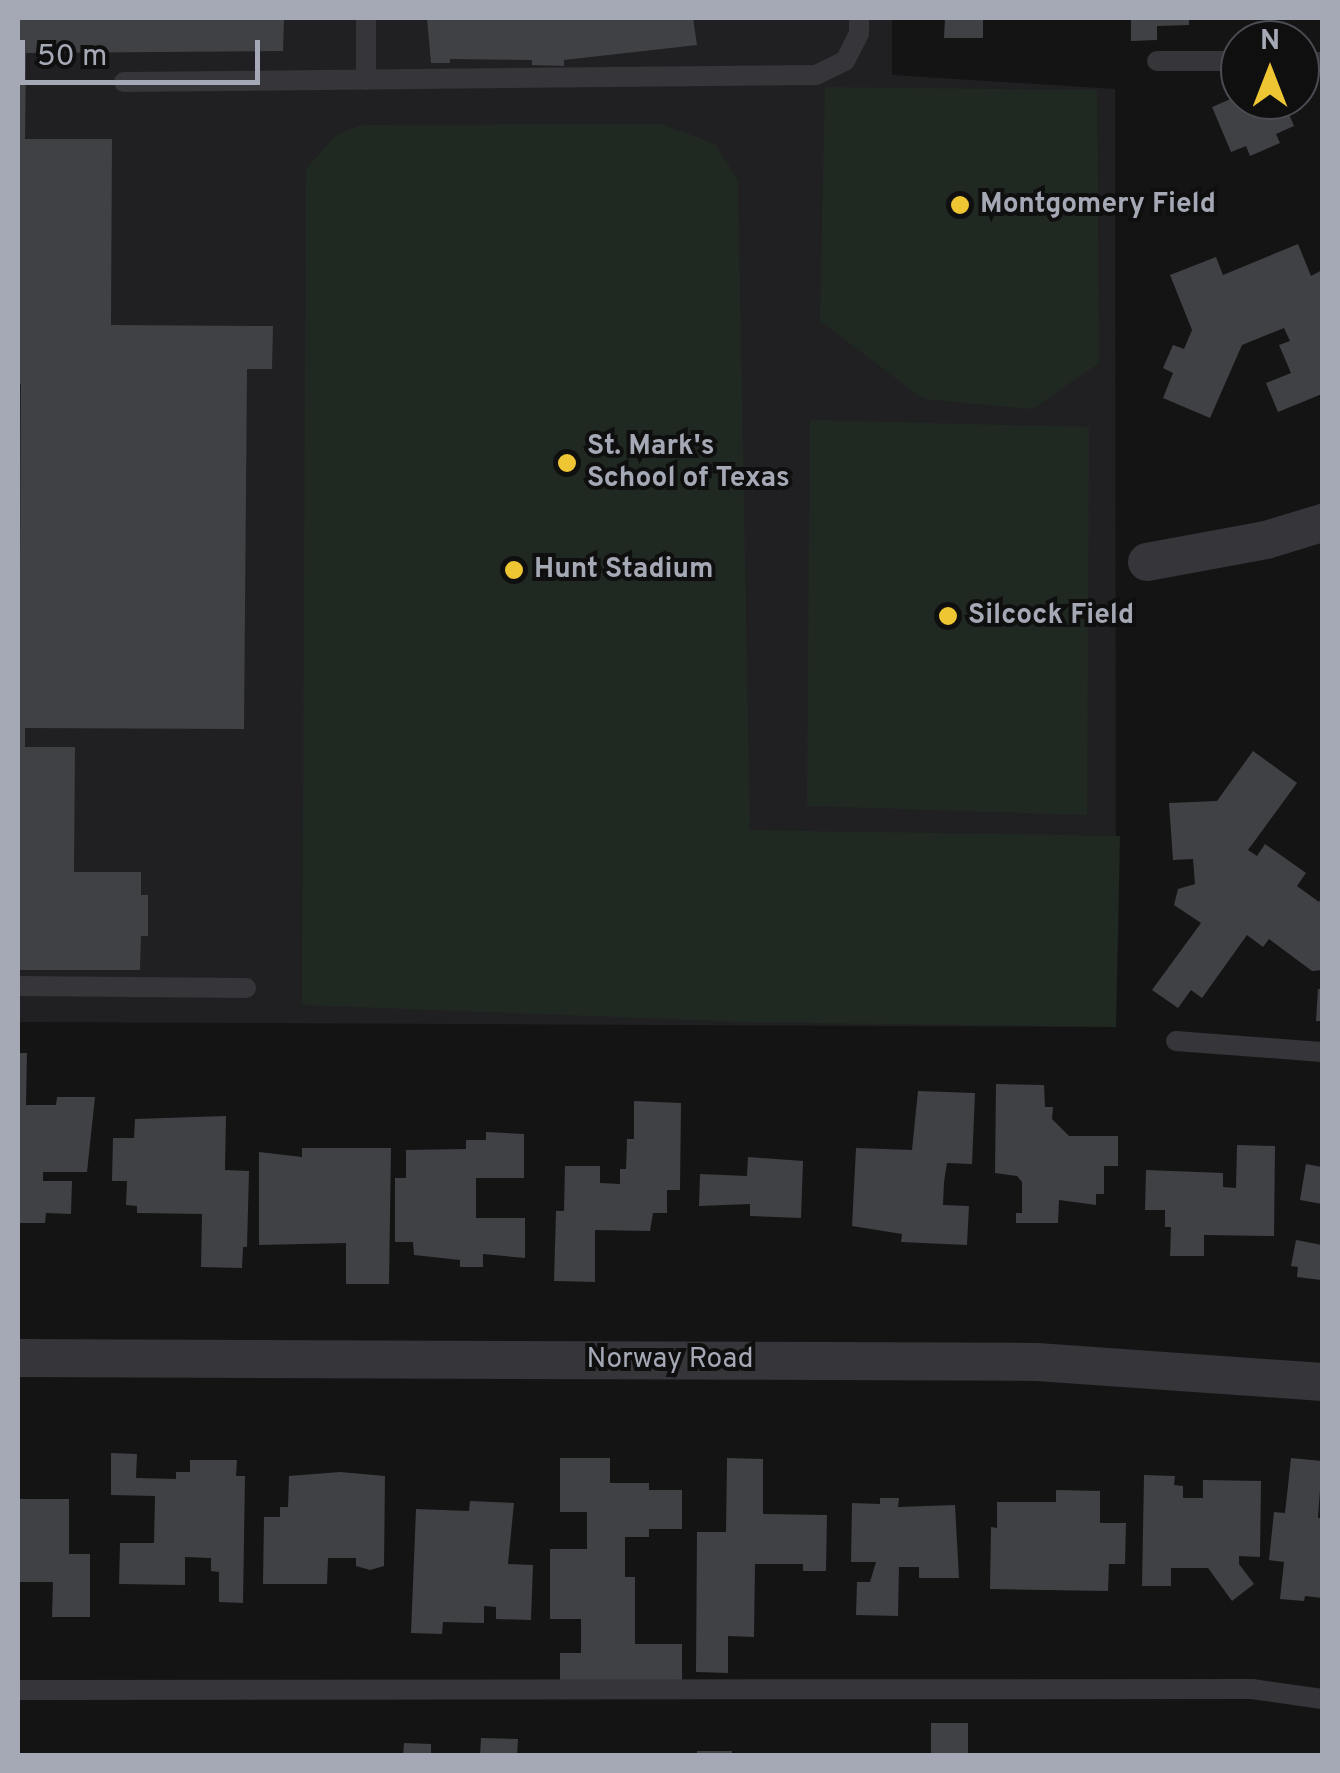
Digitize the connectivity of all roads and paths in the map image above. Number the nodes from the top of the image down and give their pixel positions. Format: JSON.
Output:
{"nodes":[{"id":1,"x":366,"y":18,"type":"edge"},
{"id":2,"x":859,"y":18,"type":"edge"},
{"id":3,"x":1157,"y":61,"type":"dead end"},
{"id":4,"x":1220,"y":62,"type":"edge"},
{"id":5,"x":366,"y":80,"type":"junction"},
{"id":6,"x":124,"y":82,"type":"dead end"},
{"id":7,"x":1322,"y":523,"type":"edge"},
{"id":8,"x":1148,"y":562,"type":"dead end"},
{"id":9,"x":18,"y":986,"type":"edge"},
{"id":10,"x":246,"y":988,"type":"dead end"},
{"id":11,"x":1176,"y":1041,"type":"dead end"},
{"id":12,"x":1322,"y":1052,"type":"edge"},
{"id":13,"x":18,"y":1358,"type":"edge"},
{"id":14,"x":1322,"y":1382,"type":"edge"},
{"id":15,"x":18,"y":1690,"type":"edge"},
{"id":16,"x":1322,"y":1699,"type":"edge"}],
"edges":[{"from":1,"to":5,"type":"lane"},
{"from":2,"to":5,"type":"lane"},
{"from":3,"to":4,"type":"lane"},
{"from":5,"to":6,"type":"lane"},
{"from":7,"to":8,"type":"street"},
{"from":9,"to":10,"type":"lane"},
{"from":11,"to":12,"type":"lane"},
{"from":13,"to":14,"type":"street","name":"Norway Road"},
{"from":15,"to":16,"type":"lane"}]}
